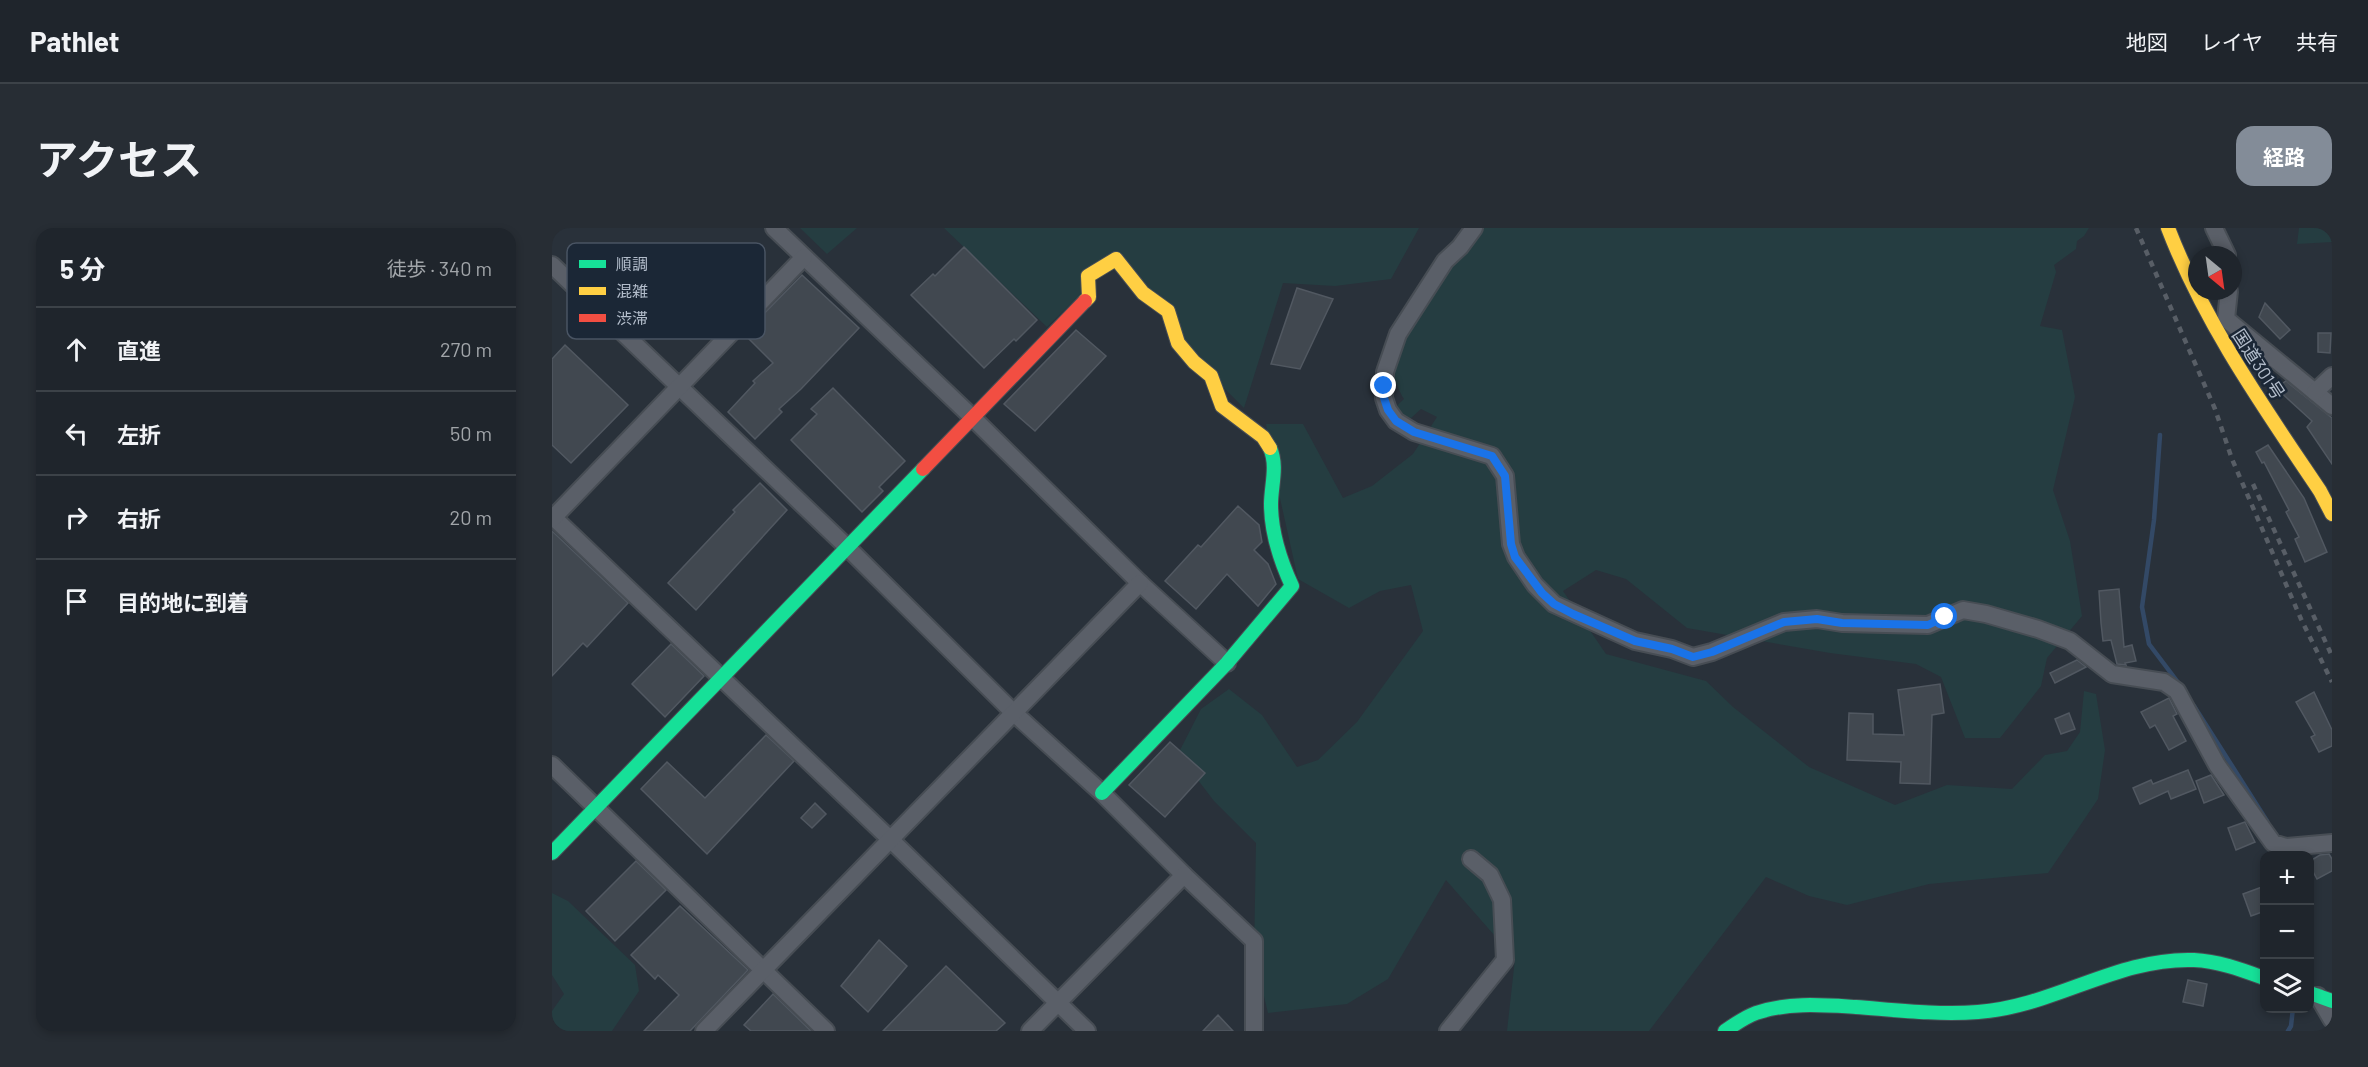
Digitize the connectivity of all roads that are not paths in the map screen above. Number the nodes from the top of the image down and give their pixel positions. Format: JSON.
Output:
{"nodes":[{"id":1,"x":774,"y":228,"type":"edge"},
{"id":2,"x":1474,"y":228,"type":"edge"},
{"id":3,"x":2168,"y":228,"type":"edge"},
{"id":4,"x":2214,"y":228,"type":"edge"},
{"id":5,"x":2223,"y":246,"type":"edge"},
{"id":6,"x":804,"y":257,"type":"junction"},
{"id":7,"x":552,"y":264,"type":"edge"},
{"id":8,"x":567,"y":279,"type":"edge"},
{"id":9,"x":765,"y":298,"type":"edge"},
{"id":10,"x":2226,"y":300,"type":"edge"},
{"id":11,"x":2218,"y":321,"type":"junction"},
{"id":12,"x":629,"y":339,"type":"edge"},
{"id":13,"x":726,"y":339,"type":"edge"},
{"id":14,"x":2332,"y":376,"type":"edge"},
{"id":15,"x":679,"y":388,"type":"junction"},
{"id":16,"x":2315,"y":392,"type":"junction"},
{"id":17,"x":2332,"y":406,"type":"edge"},
{"id":18,"x":972,"y":417,"type":"junction"},
{"id":19,"x":2332,"y":514,"type":"edge"},
{"id":20,"x":552,"y":518,"type":"edge"},
{"id":21,"x":848,"y":548,"type":"junction"},
{"id":22,"x":1140,"y":583,"type":"junction"},
{"id":23,"x":1227,"y":663,"type":"junction"},
{"id":24,"x":723,"y":678,"type":"junction"},
{"id":25,"x":1014,"y":713,"type":"junction"},
{"id":26,"x":552,"y":765,"type":"edge"},
{"id":27,"x":1102,"y":792,"type":"junction"},
{"id":28,"x":594,"y":807,"type":"junction"},
{"id":29,"x":891,"y":840,"type":"junction"},
{"id":30,"x":2332,"y":843,"type":"edge"},
{"id":31,"x":552,"y":853,"type":"edge"},
{"id":32,"x":1471,"y":859,"type":"dead end"},
{"id":33,"x":1184,"y":875,"type":"junction"},
{"id":34,"x":763,"y":969,"type":"junction"},
{"id":35,"x":2260,"y":976,"type":"edge"},
{"id":36,"x":2320,"y":997,"type":"edge"},
{"id":37,"x":1057,"y":1003,"type":"junction"},
{"id":38,"x":2332,"y":1020,"type":"edge"},
{"id":39,"x":704,"y":1031,"type":"edge"},
{"id":40,"x":826,"y":1031,"type":"edge"},
{"id":41,"x":1030,"y":1031,"type":"edge"},
{"id":42,"x":1087,"y":1031,"type":"edge"},
{"id":43,"x":1254,"y":1031,"type":"edge"},
{"id":44,"x":1448,"y":1031,"type":"edge"},
{"id":45,"x":1725,"y":1031,"type":"edge"}],
"edges":[{"from":1,"to":6,"type":"street"},
{"from":2,"to":30,"type":"street"},
{"from":3,"to":11,"type":"main road","name":"国道301号"},
{"from":4,"to":5,"type":"street"},
{"from":6,"to":9,"type":"street"},
{"from":6,"to":18,"type":"street"},
{"from":7,"to":8,"type":"street"},
{"from":10,"to":11,"type":"street"},
{"from":11,"to":16,"type":"street"},
{"from":11,"to":19,"type":"main road","name":"国道301号"},
{"from":12,"to":15,"type":"street"},
{"from":13,"to":15,"type":"street"},
{"from":14,"to":16,"type":"street"},
{"from":15,"to":20,"type":"street"},
{"from":15,"to":21,"type":"street"},
{"from":16,"to":17,"type":"street"},
{"from":18,"to":21,"type":"main road"},
{"from":18,"to":22,"type":"street"},
{"from":18,"to":23,"type":"main road"},
{"from":20,"to":24,"type":"street"},
{"from":21,"to":24,"type":"main road"},
{"from":21,"to":25,"type":"street"},
{"from":22,"to":23,"type":"street"},
{"from":22,"to":25,"type":"street"},
{"from":23,"to":27,"type":"main road"},
{"from":24,"to":28,"type":"main road"},
{"from":24,"to":29,"type":"street"},
{"from":25,"to":27,"type":"street"},
{"from":25,"to":29,"type":"street"},
{"from":26,"to":28,"type":"street"},
{"from":27,"to":33,"type":"street"},
{"from":28,"to":31,"type":"main road"},
{"from":28,"to":34,"type":"street"},
{"from":29,"to":34,"type":"street"},
{"from":29,"to":37,"type":"street"},
{"from":32,"to":44,"type":"street"},
{"from":33,"to":37,"type":"street"},
{"from":33,"to":43,"type":"street"},
{"from":34,"to":39,"type":"street"},
{"from":34,"to":40,"type":"street"},
{"from":35,"to":45,"type":"main road"},
{"from":36,"to":38,"type":"street"},
{"from":37,"to":41,"type":"street"},
{"from":37,"to":42,"type":"street"}]}
